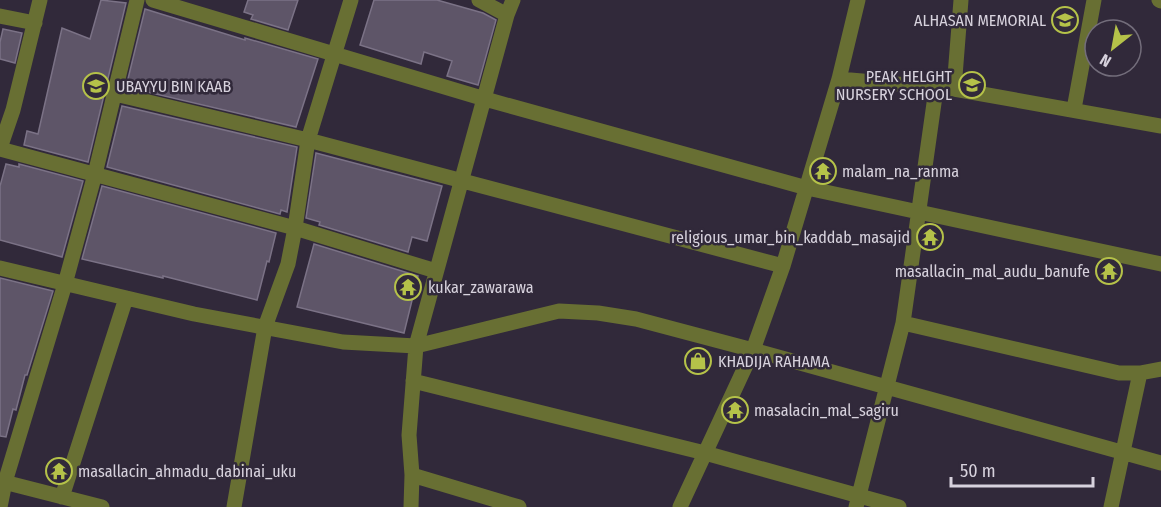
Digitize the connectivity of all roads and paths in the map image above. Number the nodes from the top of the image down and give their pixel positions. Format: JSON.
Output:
{"nodes":[{"id":1,"x":40,"y":0,"type":"edge"},
{"id":2,"x":137,"y":0,"type":"edge"},
{"id":3,"x":153,"y":0,"type":"edge"},
{"id":4,"x":351,"y":0,"type":"edge"},
{"id":5,"x":479,"y":0,"type":"edge"},
{"id":6,"x":513,"y":0,"type":"edge"},
{"id":7,"x":858,"y":0,"type":"edge"},
{"id":8,"x":961,"y":0,"type":"edge"},
{"id":9,"x":1094,"y":0,"type":"edge"},
{"id":10,"x":507,"y":15,"type":"junction"},
{"id":11,"x":0,"y":16,"type":"edge"},
{"id":12,"x":35,"y":23,"type":"junction"},
{"id":13,"x":334,"y":56,"type":"junction"},
{"id":14,"x":839,"y":79,"type":"junction"},
{"id":15,"x":936,"y":89,"type":"junction"},
{"id":16,"x":954,"y":89,"type":"junction"},
{"id":17,"x":115,"y":94,"type":"junction"},
{"id":18,"x":485,"y":99,"type":"junction"},
{"id":19,"x":1074,"y":109,"type":"junction"},
{"id":20,"x":1161,"y":126,"type":"edge"},
{"id":21,"x":308,"y":140,"type":"junction"},
{"id":22,"x":0,"y":149,"type":"edge"},
{"id":23,"x":95,"y":174,"type":"junction"},
{"id":24,"x":461,"y":182,"type":"junction"},
{"id":25,"x":807,"y":188,"type":"junction"},
{"id":26,"x":919,"y":213,"type":"junction"},
{"id":27,"x":295,"y":228,"type":"junction"},
{"id":28,"x":1161,"y":264,"type":"edge"},
{"id":29,"x":783,"y":266,"type":"junction"},
{"id":30,"x":0,"y":268,"type":"edge"},
{"id":31,"x":436,"y":271,"type":"junction"},
{"id":32,"x":65,"y":284,"type":"junction"},
{"id":33,"x":126,"y":298,"type":"junction"},
{"id":34,"x":903,"y":323,"type":"junction"},
{"id":35,"x":265,"y":327,"type":"junction"},
{"id":36,"x":416,"y":346,"type":"junction"},
{"id":37,"x":753,"y":350,"type":"junction"},
{"id":38,"x":1161,"y":369,"type":"edge"},
{"id":39,"x":1140,"y":373,"type":"junction"},
{"id":40,"x":413,"y":381,"type":"junction"},
{"id":41,"x":888,"y":386,"type":"junction"},
{"id":42,"x":705,"y":453,"type":"junction"},
{"id":43,"x":1123,"y":453,"type":"junction"},
{"id":44,"x":1161,"y":463,"type":"edge"},
{"id":45,"x":412,"y":475,"type":"junction"},
{"id":46,"x":2,"y":482,"type":"edge"},
{"id":47,"x":62,"y":497,"type":"junction"},
{"id":48,"x":858,"y":502,"type":"edge"},
{"id":49,"x":0,"y":507,"type":"edge"},
{"id":50,"x":102,"y":507,"type":"edge"},
{"id":51,"x":234,"y":507,"type":"edge"},
{"id":52,"x":411,"y":507,"type":"edge"},
{"id":53,"x":519,"y":507,"type":"edge"},
{"id":54,"x":680,"y":507,"type":"edge"},
{"id":55,"x":899,"y":507,"type":"edge"},
{"id":56,"x":1111,"y":507,"type":"edge"}],
"edges":[{"from":1,"to":12,"type":"street"},
{"from":2,"to":17,"type":"street"},
{"from":3,"to":13,"type":"street"},
{"from":4,"to":13,"type":"street"},
{"from":5,"to":10,"type":"street"},
{"from":6,"to":10,"type":"street"},
{"from":7,"to":14,"type":"street"},
{"from":8,"to":16,"type":"street"},
{"from":9,"to":19,"type":"street"},
{"from":10,"to":18,"type":"street"},
{"from":11,"to":12,"type":"street"},
{"from":12,"to":22,"type":"street"},
{"from":13,"to":18,"type":"street"},
{"from":13,"to":21,"type":"street"},
{"from":14,"to":15,"type":"street"},
{"from":14,"to":25,"type":"street"},
{"from":15,"to":16,"type":"street"},
{"from":15,"to":26,"type":"street"},
{"from":16,"to":19,"type":"street"},
{"from":17,"to":21,"type":"street"},
{"from":17,"to":23,"type":"street"},
{"from":18,"to":24,"type":"street"},
{"from":18,"to":25,"type":"street"},
{"from":19,"to":20,"type":"street"},
{"from":21,"to":24,"type":"street"},
{"from":21,"to":27,"type":"street"},
{"from":22,"to":23,"type":"street"},
{"from":23,"to":27,"type":"street"},
{"from":23,"to":32,"type":"street"},
{"from":24,"to":29,"type":"street"},
{"from":24,"to":31,"type":"street"},
{"from":25,"to":26,"type":"street"},
{"from":25,"to":29,"type":"street"},
{"from":26,"to":28,"type":"street"},
{"from":26,"to":34,"type":"street"},
{"from":27,"to":31,"type":"street"},
{"from":27,"to":35,"type":"street"},
{"from":29,"to":37,"type":"street"},
{"from":30,"to":32,"type":"street"},
{"from":31,"to":36,"type":"street"},
{"from":32,"to":33,"type":"street"},
{"from":32,"to":46,"type":"street"},
{"from":33,"to":35,"type":"street"},
{"from":33,"to":47,"type":"street"},
{"from":34,"to":39,"type":"street"},
{"from":34,"to":41,"type":"street"},
{"from":35,"to":36,"type":"street"},
{"from":35,"to":51,"type":"street"},
{"from":36,"to":37,"type":"street"},
{"from":36,"to":40,"type":"street"},
{"from":37,"to":41,"type":"street"},
{"from":37,"to":42,"type":"street"},
{"from":38,"to":39,"type":"street"},
{"from":39,"to":43,"type":"street"},
{"from":40,"to":42,"type":"street"},
{"from":40,"to":45,"type":"street"},
{"from":41,"to":43,"type":"street"},
{"from":41,"to":48,"type":"street"},
{"from":42,"to":48,"type":"street"},
{"from":42,"to":54,"type":"street"},
{"from":43,"to":44,"type":"street"},
{"from":43,"to":56,"type":"street"},
{"from":45,"to":52,"type":"street"},
{"from":45,"to":53,"type":"street"},
{"from":46,"to":47,"type":"street"},
{"from":46,"to":49,"type":"street"},
{"from":47,"to":50,"type":"street"},
{"from":48,"to":55,"type":"street"}]}
